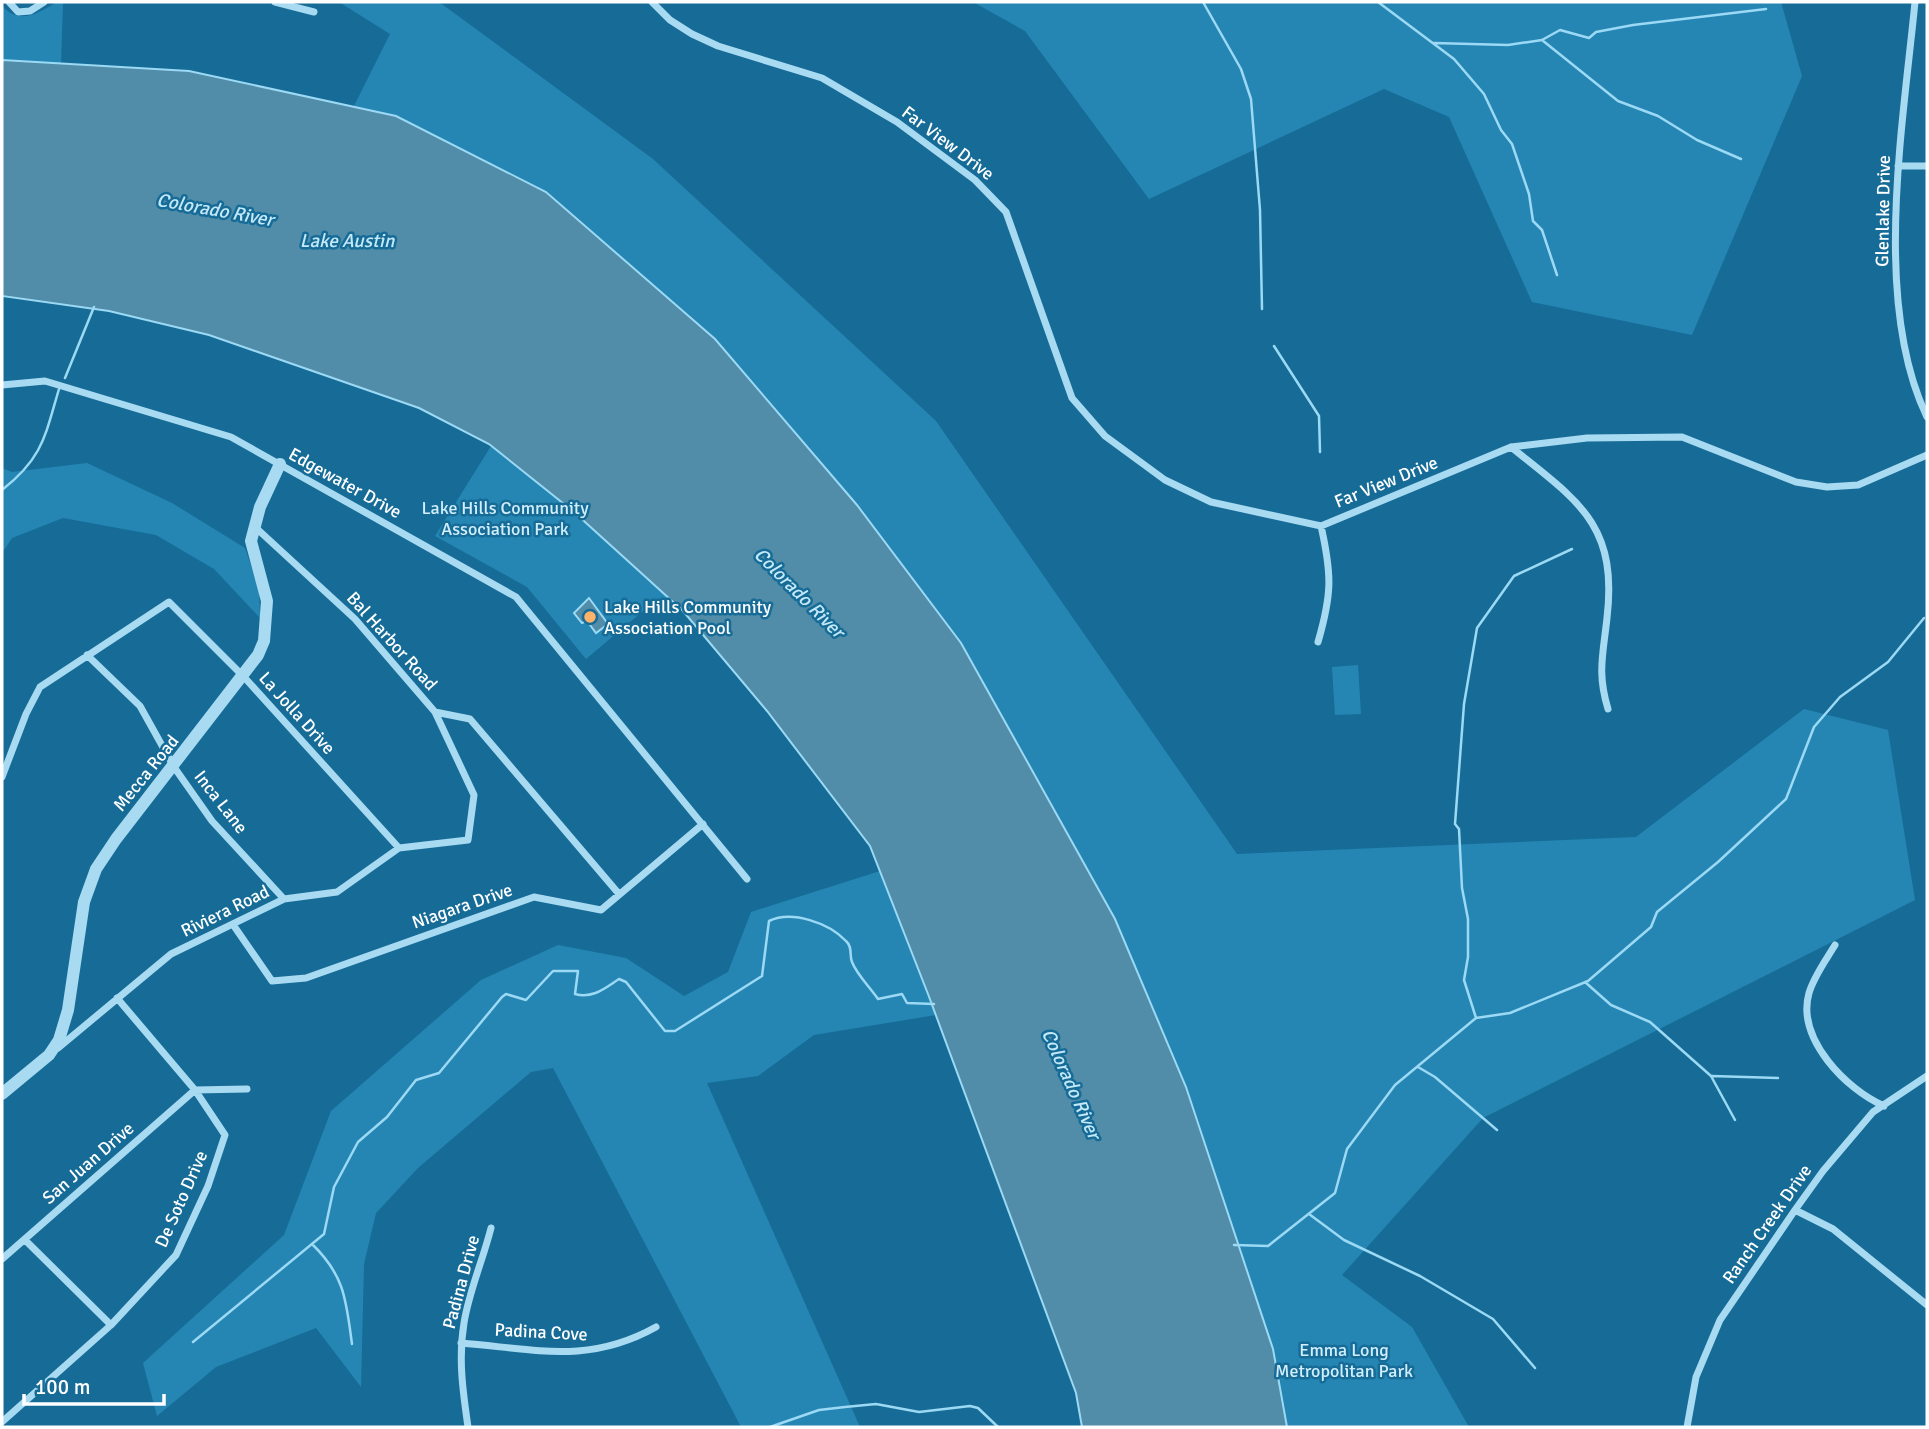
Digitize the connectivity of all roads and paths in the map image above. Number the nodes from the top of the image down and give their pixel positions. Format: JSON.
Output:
{"nodes":[{"id":1,"x":9,"y":2,"type":"edge"},
{"id":2,"x":44,"y":2,"type":"edge"},
{"id":3,"x":275,"y":2,"type":"edge"},
{"id":4,"x":652,"y":2,"type":"edge"},
{"id":5,"x":1915,"y":2,"type":"edge"},
{"id":6,"x":314,"y":12,"type":"dead end"},
{"id":7,"x":1898,"y":166,"type":"junction"},
{"id":8,"x":1927,"y":166,"type":"edge"},
{"id":9,"x":2,"y":385,"type":"edge"},
{"id":10,"x":1927,"y":418,"type":"edge"},
{"id":11,"x":1511,"y":447,"type":"junction"},
{"id":12,"x":1927,"y":455,"type":"edge"},
{"id":13,"x":280,"y":464,"type":"junction"},
{"id":14,"x":254,"y":526,"type":"junction"},
{"id":15,"x":1321,"y":526,"type":"junction"},
{"id":16,"x":1318,"y":642,"type":"dead end"},
{"id":17,"x":87,"y":655,"type":"junction"},
{"id":18,"x":244,"y":677,"type":"junction"},
{"id":19,"x":1608,"y":709,"type":"dead end"},
{"id":20,"x":435,"y":712,"type":"junction"},
{"id":21,"x":174,"y":767,"type":"junction"},
{"id":22,"x":2,"y":777,"type":"edge"},
{"id":23,"x":703,"y":824,"type":"junction"},
{"id":24,"x":399,"y":848,"type":"junction"},
{"id":25,"x":747,"y":879,"type":"dead end"},
{"id":26,"x":619,"y":894,"type":"junction"},
{"id":27,"x":284,"y":899,"type":"junction"},
{"id":28,"x":234,"y":926,"type":"junction"},
{"id":29,"x":1835,"y":945,"type":"dead end"},
{"id":30,"x":117,"y":998,"type":"junction"},
{"id":31,"x":49,"y":1055,"type":"junction"},
{"id":32,"x":1927,"y":1076,"type":"edge"},
{"id":33,"x":247,"y":1089,"type":"dead end"},
{"id":34,"x":195,"y":1090,"type":"junction"},
{"id":35,"x":2,"y":1094,"type":"edge"},
{"id":36,"x":1884,"y":1106,"type":"junction"},
{"id":37,"x":1795,"y":1210,"type":"junction"},
{"id":38,"x":491,"y":1228,"type":"dead end"},
{"id":39,"x":25,"y":1240,"type":"junction"},
{"id":40,"x":2,"y":1259,"type":"edge"},
{"id":41,"x":1927,"y":1305,"type":"edge"},
{"id":42,"x":111,"y":1325,"type":"junction"},
{"id":43,"x":656,"y":1326,"type":"dead end"},
{"id":44,"x":461,"y":1343,"type":"junction"},
{"id":45,"x":2,"y":1422,"type":"edge"},
{"id":46,"x":468,"y":1427,"type":"edge"},
{"id":47,"x":1687,"y":1427,"type":"edge"}],
"edges":[{"from":1,"to":2,"type":"street"},
{"from":3,"to":6,"type":"street"},
{"from":4,"to":15,"type":"street","name":"Far View Drive"},
{"from":5,"to":7,"type":"street","name":"Glenlake Drive"},
{"from":7,"to":8,"type":"street"},
{"from":7,"to":10,"type":"street","name":"Glenlake Drive"},
{"from":9,"to":13,"type":"street","name":"Edgewater Drive"},
{"from":11,"to":12,"type":"street","name":"Far View Drive"},
{"from":11,"to":15,"type":"street","name":"Far View Drive"},
{"from":11,"to":19,"type":"street"},
{"from":13,"to":14,"type":"street","name":"Mecca Road"},
{"from":13,"to":23,"type":"street","name":"Edgewater Drive"},
{"from":14,"to":18,"type":"street","name":"Mecca Road"},
{"from":14,"to":20,"type":"street","name":"Bal Harbor Road"},
{"from":15,"to":16,"type":"street"},
{"from":17,"to":18,"type":"street","name":"La Jolla Drive"},
{"from":17,"to":21,"type":"street","name":"Inca Lane"},
{"from":17,"to":22,"type":"street"},
{"from":18,"to":21,"type":"street","name":"Mecca Road"},
{"from":18,"to":24,"type":"street","name":"La Jolla Drive"},
{"from":20,"to":24,"type":"street","name":"Riviera Road"},
{"from":20,"to":26,"type":"street","name":"Bal Harbor Road"},
{"from":21,"to":27,"type":"street","name":"Inca Lane"},
{"from":21,"to":31,"type":"street","name":"Mecca Road"},
{"from":23,"to":25,"type":"street","name":"Edgewater Drive"},
{"from":23,"to":26,"type":"street","name":"Niagara Drive"},
{"from":24,"to":27,"type":"street","name":"Riviera Road"},
{"from":26,"to":28,"type":"street","name":"Niagara Drive"},
{"from":27,"to":28,"type":"street","name":"Riviera Road"},
{"from":28,"to":30,"type":"street","name":"Riviera Road"},
{"from":29,"to":36,"type":"street"},
{"from":30,"to":31,"type":"street","name":"Riviera Road"},
{"from":30,"to":34,"type":"street","name":"De Soto Drive"},
{"from":31,"to":35,"type":"street","name":"Mecca Road"},
{"from":32,"to":36,"type":"street","name":"Ranch Creek Drive"},
{"from":33,"to":34,"type":"street"},
{"from":34,"to":39,"type":"street","name":"San Juan Drive"},
{"from":34,"to":42,"type":"street","name":"De Soto Drive"},
{"from":36,"to":37,"type":"street","name":"Ranch Creek Drive"},
{"from":37,"to":41,"type":"street"},
{"from":37,"to":47,"type":"street","name":"Ranch Creek Drive"},
{"from":38,"to":44,"type":"street","name":"Padina Drive"},
{"from":39,"to":40,"type":"street","name":"San Juan Drive"},
{"from":39,"to":42,"type":"street"},
{"from":42,"to":45,"type":"street","name":"De Soto Drive"},
{"from":43,"to":44,"type":"street","name":"Padina Cove"},
{"from":44,"to":46,"type":"street","name":"Padina Drive"}]}
